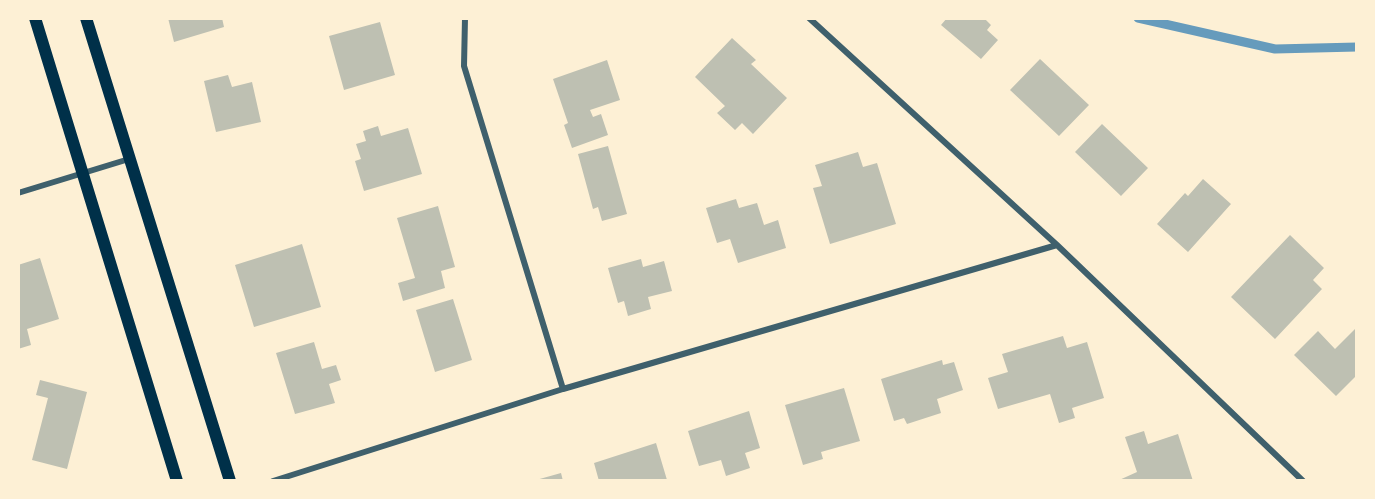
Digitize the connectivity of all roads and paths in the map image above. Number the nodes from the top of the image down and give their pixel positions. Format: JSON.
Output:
{"nodes":[{"id":1,"x":35,"y":18,"type":"edge"},
{"id":2,"x":86,"y":18,"type":"edge"},
{"id":3,"x":465,"y":18,"type":"edge"},
{"id":4,"x":810,"y":18,"type":"edge"},
{"id":5,"x":130,"y":159,"type":"junction"},
{"id":6,"x":85,"y":173,"type":"junction"},
{"id":7,"x":18,"y":193,"type":"edge"},
{"id":8,"x":1057,"y":245,"type":"junction"},
{"id":9,"x":563,"y":389,"type":"junction"},
{"id":10,"x":177,"y":481,"type":"edge"},
{"id":11,"x":230,"y":481,"type":"edge"},
{"id":12,"x":273,"y":481,"type":"edge"},
{"id":13,"x":1303,"y":481,"type":"edge"}],
"edges":[{"from":1,"to":6,"type":"main road"},
{"from":2,"to":5,"type":"main road"},
{"from":3,"to":9,"type":"street"},
{"from":4,"to":8,"type":"street"},
{"from":5,"to":6,"type":"street"},
{"from":5,"to":11,"type":"main road"},
{"from":6,"to":7,"type":"street"},
{"from":6,"to":10,"type":"main road"},
{"from":8,"to":9,"type":"street"},
{"from":8,"to":13,"type":"street"},
{"from":9,"to":12,"type":"street"}]}
